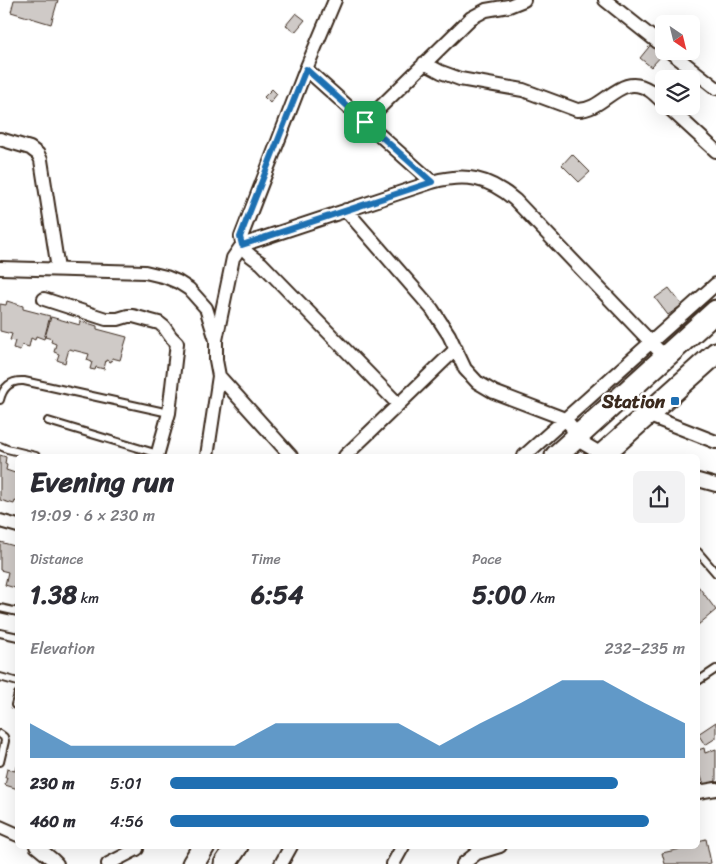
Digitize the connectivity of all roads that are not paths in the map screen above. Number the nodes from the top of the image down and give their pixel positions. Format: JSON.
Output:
{"nodes":[{"id":1,"x":335,"y":0,"type":"edge"},
{"id":2,"x":524,"y":0,"type":"edge"},
{"id":3,"x":605,"y":0,"type":"edge"},
{"id":4,"x":655,"y":40,"type":"edge"},
{"id":5,"x":680,"y":60,"type":"edge"},
{"id":6,"x":424,"y":64,"type":"junction"},
{"id":7,"x":306,"y":69,"type":"junction"},
{"id":8,"x":716,"y":88,"type":"edge"},
{"id":9,"x":655,"y":95,"type":"edge"},
{"id":10,"x":677,"y":115,"type":"edge"},
{"id":11,"x":365,"y":122,"type":"junction"},
{"id":12,"x":0,"y":139,"type":"edge"},
{"id":13,"x":716,"y":151,"type":"edge"},
{"id":14,"x":432,"y":182,"type":"junction"},
{"id":15,"x":346,"y":210,"type":"junction"},
{"id":16,"x":242,"y":245,"type":"junction"},
{"id":17,"x":0,"y":268,"type":"edge"},
{"id":18,"x":58,"y":269,"type":"junction"},
{"id":19,"x":716,"y":284,"type":"edge"},
{"id":20,"x":44,"y":299,"type":"dead end"},
{"id":21,"x":716,"y":310,"type":"edge"},
{"id":22,"x":216,"y":340,"type":"junction"},
{"id":23,"x":456,"y":348,"type":"junction"},
{"id":24,"x":658,"y":350,"type":"junction"},
{"id":25,"x":716,"y":352,"type":"edge"},
{"id":26,"x":219,"y":376,"type":"junction"},
{"id":27,"x":0,"y":400,"type":"edge"},
{"id":28,"x":398,"y":404,"type":"junction"},
{"id":29,"x":169,"y":413,"type":"junction"},
{"id":30,"x":647,"y":415,"type":"junction"},
{"id":31,"x":565,"y":419,"type":"junction"},
{"id":32,"x":48,"y":421,"type":"dead end"},
{"id":33,"x":576,"y":438,"type":"junction"},
{"id":34,"x":716,"y":442,"type":"edge"},
{"id":35,"x":0,"y":446,"type":"edge"},
{"id":36,"x":29,"y":454,"type":"edge"},
{"id":37,"x":155,"y":454,"type":"edge"},
{"id":38,"x":158,"y":454,"type":"edge"},
{"id":39,"x":207,"y":454,"type":"edge"},
{"id":40,"x":290,"y":454,"type":"edge"},
{"id":41,"x":347,"y":454,"type":"edge"},
{"id":42,"x":526,"y":454,"type":"edge"},
{"id":43,"x":558,"y":454,"type":"edge"},
{"id":44,"x":601,"y":454,"type":"edge"},
{"id":45,"x":606,"y":454,"type":"edge"},
{"id":46,"x":700,"y":481,"type":"edge"},
{"id":47,"x":716,"y":485,"type":"edge"},
{"id":48,"x":0,"y":521,"type":"edge"},
{"id":49,"x":15,"y":525,"type":"edge"},
{"id":50,"x":700,"y":554,"type":"edge"},
{"id":51,"x":716,"y":574,"type":"edge"},
{"id":52,"x":0,"y":608,"type":"edge"},
{"id":53,"x":15,"y":611,"type":"edge"},
{"id":54,"x":0,"y":633,"type":"edge"},
{"id":55,"x":15,"y":636,"type":"edge"},
{"id":56,"x":716,"y":669,"type":"edge"},
{"id":57,"x":0,"y":677,"type":"edge"},
{"id":58,"x":700,"y":680,"type":"edge"},
{"id":59,"x":15,"y":681,"type":"edge"},
{"id":60,"x":0,"y":734,"type":"edge"},
{"id":61,"x":0,"y":762,"type":"edge"},
{"id":62,"x":716,"y":789,"type":"edge"},
{"id":63,"x":700,"y":792,"type":"edge"},
{"id":64,"x":0,"y":827,"type":"edge"},
{"id":65,"x":15,"y":834,"type":"edge"},
{"id":66,"x":39,"y":849,"type":"edge"},
{"id":67,"x":134,"y":849,"type":"edge"},
{"id":68,"x":137,"y":849,"type":"edge"},
{"id":69,"x":202,"y":849,"type":"edge"},
{"id":70,"x":235,"y":849,"type":"edge"},
{"id":71,"x":290,"y":849,"type":"edge"},
{"id":72,"x":402,"y":849,"type":"edge"},
{"id":73,"x":490,"y":849,"type":"edge"},
{"id":74,"x":55,"y":862,"type":"edge"},
{"id":75,"x":66,"y":864,"type":"edge"},
{"id":76,"x":108,"y":864,"type":"edge"},
{"id":77,"x":129,"y":864,"type":"edge"},
{"id":78,"x":193,"y":864,"type":"edge"},
{"id":79,"x":225,"y":864,"type":"edge"},
{"id":80,"x":282,"y":864,"type":"edge"},
{"id":81,"x":394,"y":864,"type":"edge"},
{"id":82,"x":463,"y":864,"type":"edge"}],
"edges":[{"from":1,"to":7,"type":"street"},
{"from":2,"to":6,"type":"street"},
{"from":3,"to":4,"type":"street"},
{"from":5,"to":8,"type":"street"},
{"from":6,"to":9,"type":"street"},
{"from":6,"to":11,"type":"street"},
{"from":7,"to":11,"type":"street"},
{"from":7,"to":16,"type":"street"},
{"from":10,"to":13,"type":"street"},
{"from":11,"to":14,"type":"street"},
{"from":12,"to":18,"type":"street"},
{"from":14,"to":15,"type":"street"},
{"from":14,"to":24,"type":"street"},
{"from":15,"to":16,"type":"street"},
{"from":15,"to":23,"type":"street"},
{"from":16,"to":22,"type":"street"},
{"from":16,"to":28,"type":"street"},
{"from":17,"to":18,"type":"street"},
{"from":18,"to":22,"type":"street"},
{"from":19,"to":24,"type":"street"},
{"from":20,"to":29,"type":"street"},
{"from":21,"to":24,"type":"highway"},
{"from":22,"to":26,"type":"street"},
{"from":23,"to":28,"type":"street"},
{"from":23,"to":31,"type":"street"},
{"from":24,"to":31,"type":"street"},
{"from":24,"to":33,"type":"highway"},
{"from":25,"to":30,"type":"highway"},
{"from":26,"to":39,"type":"street"},
{"from":26,"to":40,"type":"street"},
{"from":27,"to":29,"type":"lane"},
{"from":28,"to":41,"type":"street"},
{"from":29,"to":38,"type":"street"},
{"from":30,"to":34,"type":"street"},
{"from":30,"to":45,"type":"highway"},
{"from":31,"to":33,"type":"street"},
{"from":31,"to":42,"type":"street"},
{"from":32,"to":37,"type":"lane"},
{"from":33,"to":43,"type":"highway"},
{"from":33,"to":44,"type":"street"},
{"from":35,"to":36,"type":"lane"},
{"from":46,"to":47,"type":"street"},
{"from":48,"to":49,"type":"street"},
{"from":50,"to":51,"type":"lane"},
{"from":52,"to":53,"type":"lane"},
{"from":54,"to":55,"type":"lane"},
{"from":56,"to":58,"type":"lane"},
{"from":57,"to":59,"type":"lane"},
{"from":60,"to":61,"type":"lane"},
{"from":62,"to":63,"type":"street"},
{"from":64,"to":65,"type":"street"},
{"from":66,"to":74,"type":"street"},
{"from":67,"to":76,"type":"street"},
{"from":68,"to":77,"type":"street"},
{"from":69,"to":78,"type":"highway"},
{"from":70,"to":79,"type":"highway"},
{"from":71,"to":80,"type":"street"},
{"from":72,"to":81,"type":"street"},
{"from":73,"to":82,"type":"street"},
{"from":74,"to":75,"type":"street"}]}
